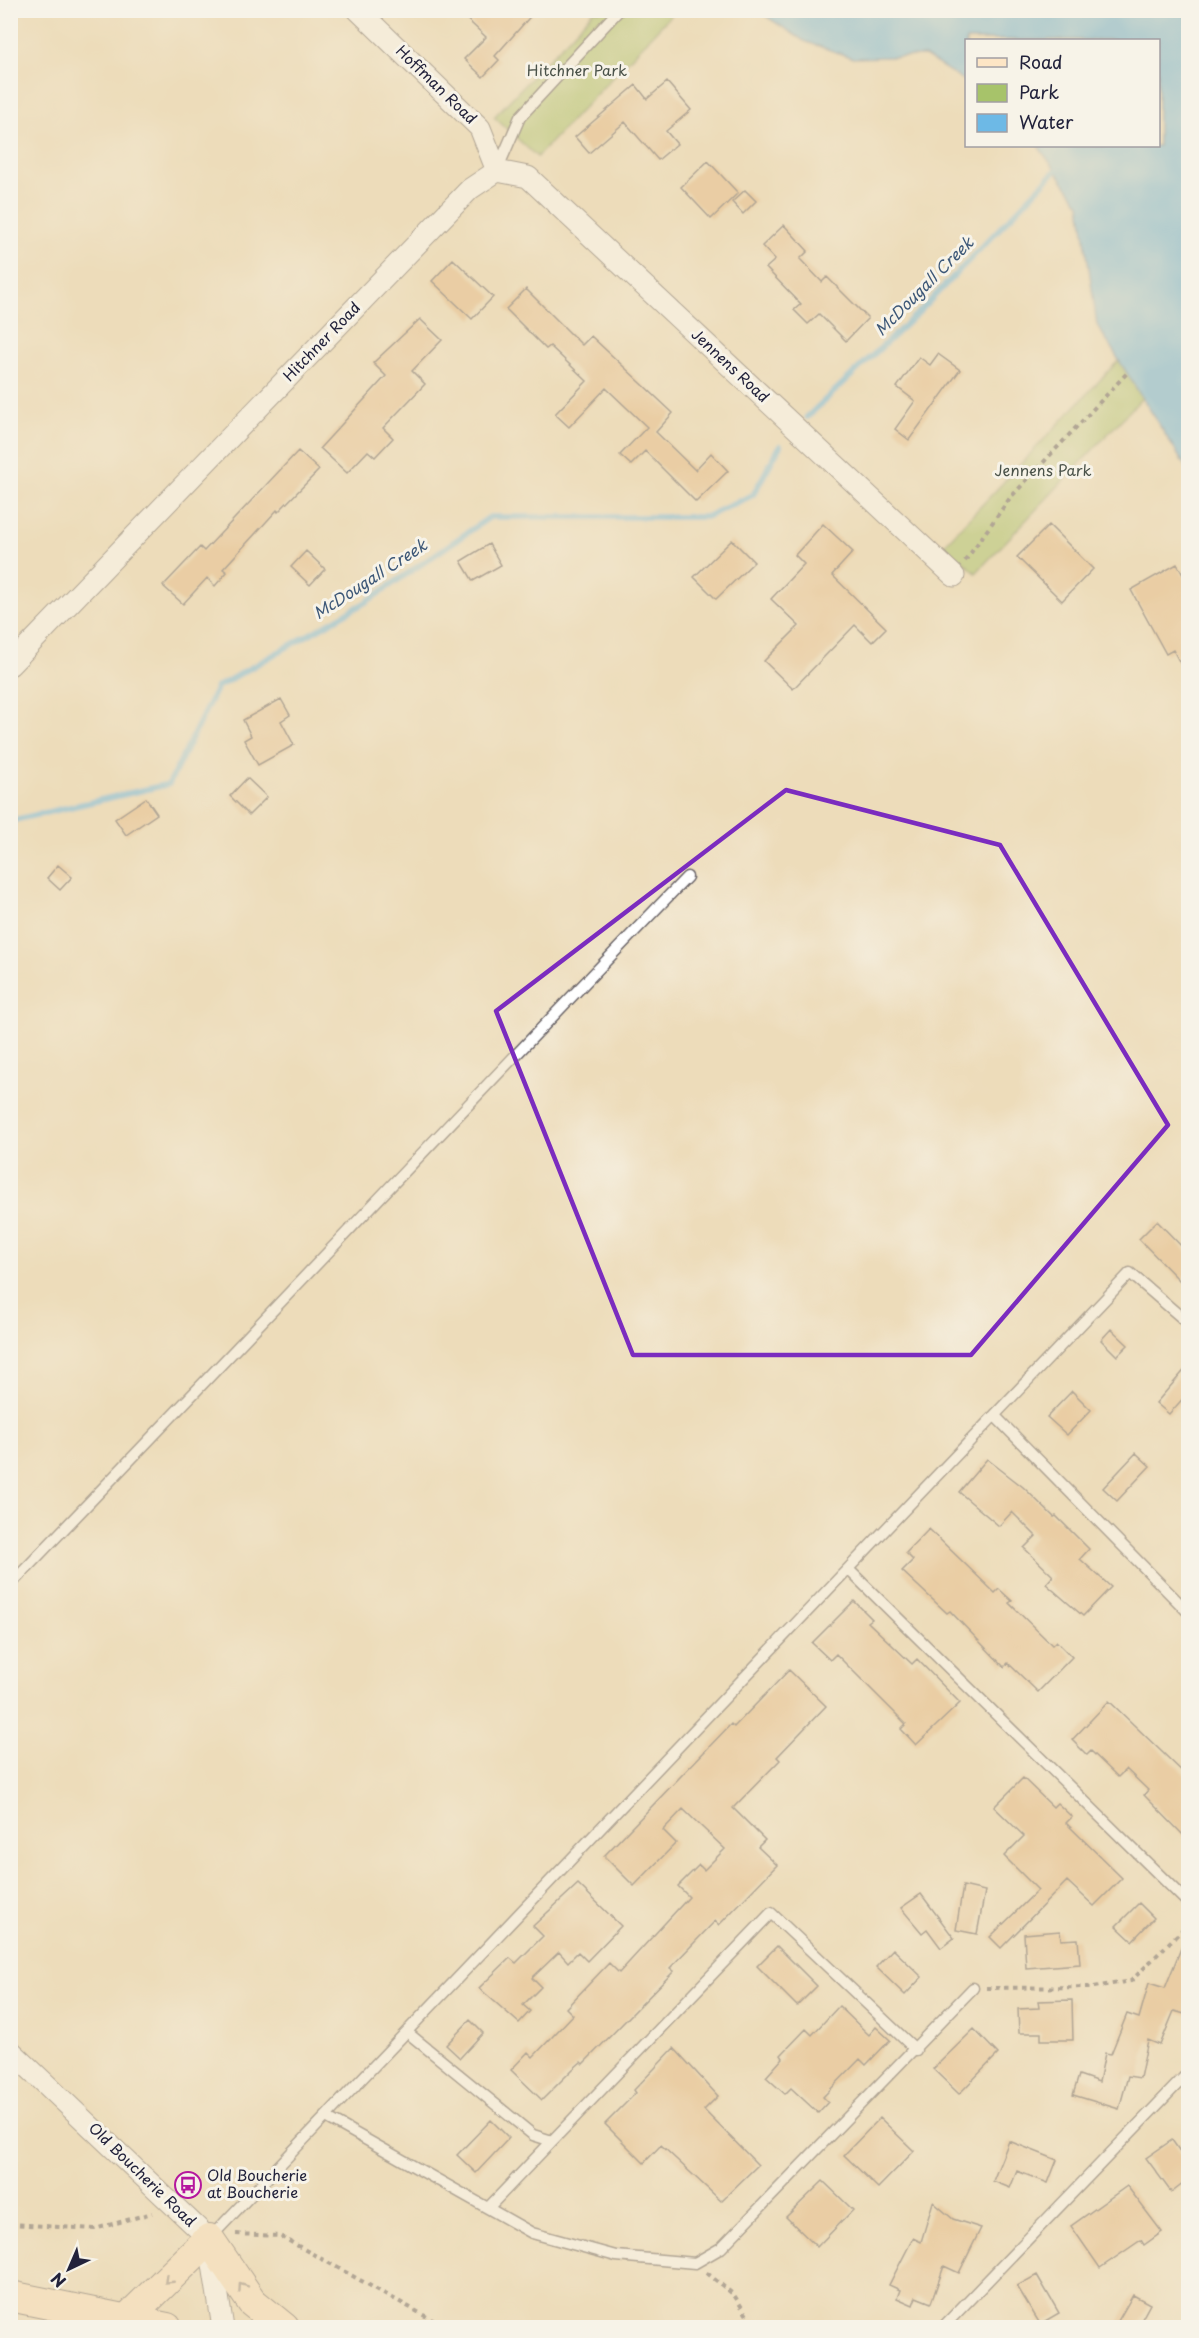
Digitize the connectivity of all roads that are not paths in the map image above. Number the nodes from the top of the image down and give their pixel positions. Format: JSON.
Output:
{"nodes":[{"id":1,"x":358,"y":10,"type":"edge"},
{"id":2,"x":619,"y":10,"type":"edge"},
{"id":3,"x":497,"y":171,"type":"junction"},
{"id":4,"x":954,"y":576,"type":"road end"},
{"id":5,"x":10,"y":665,"type":"edge"},
{"id":6,"x":687,"y":877,"type":"dead end"},
{"id":7,"x":1188,"y":1321,"type":"edge"},
{"id":8,"x":995,"y":1416,"type":"junction"},
{"id":9,"x":849,"y":1570,"type":"junction"},
{"id":10,"x":10,"y":1585,"type":"edge"},
{"id":11,"x":1188,"y":1612,"type":"edge"},
{"id":12,"x":1188,"y":1903,"type":"edge"},
{"id":13,"x":973,"y":1988,"type":"road end"},
{"id":14,"x":408,"y":2033,"type":"junction"},
{"id":15,"x":10,"y":2050,"type":"edge"},
{"id":16,"x":916,"y":2050,"type":"junction"},
{"id":17,"x":1188,"y":2073,"type":"edge"},
{"id":18,"x":326,"y":2117,"type":"junction"},
{"id":19,"x":552,"y":2141,"type":"junction"},
{"id":20,"x":488,"y":2208,"type":"junction"},
{"id":21,"x":223,"y":2236,"type":"junction"},
{"id":22,"x":10,"y":2296,"type":"edge"},
{"id":23,"x":127,"y":2319,"type":"junction"},
{"id":24,"x":167,"y":2328,"type":"edge"},
{"id":25,"x":223,"y":2328,"type":"edge"},
{"id":26,"x":284,"y":2328,"type":"edge"},
{"id":27,"x":942,"y":2328,"type":"edge"}],
"edges":[{"from":1,"to":3,"type":"street","name":"Hoffman Road"},
{"from":2,"to":3,"type":"lane"},
{"from":3,"to":4,"type":"street","name":"Jennens Road"},
{"from":3,"to":5,"type":"street","name":"Hitchner Road"},
{"from":6,"to":10,"type":"lane"},
{"from":7,"to":8,"type":"lane"},
{"from":8,"to":9,"type":"lane"},
{"from":8,"to":11,"type":"lane"},
{"from":9,"to":12,"type":"lane"},
{"from":9,"to":14,"type":"lane"},
{"from":13,"to":16,"type":"lane"},
{"from":14,"to":18,"type":"lane"},
{"from":14,"to":19,"type":"lane"},
{"from":15,"to":21,"type":"street","name":"Old Boucherie Road"},
{"from":16,"to":19,"type":"lane"},
{"from":16,"to":20,"type":"lane"},
{"from":17,"to":27,"type":"lane"},
{"from":18,"to":20,"type":"lane"},
{"from":18,"to":21,"type":"lane"},
{"from":19,"to":20,"type":"lane"},
{"from":21,"to":23,"type":"main road","one_way":true},
{"from":21,"to":25,"type":"street","name":"Old Boucherie Road"},
{"from":26,"to":21,"type":"main road","one_way":true},
{"from":22,"to":23,"type":"main road"},
{"from":23,"to":24,"type":"main road"}]}
